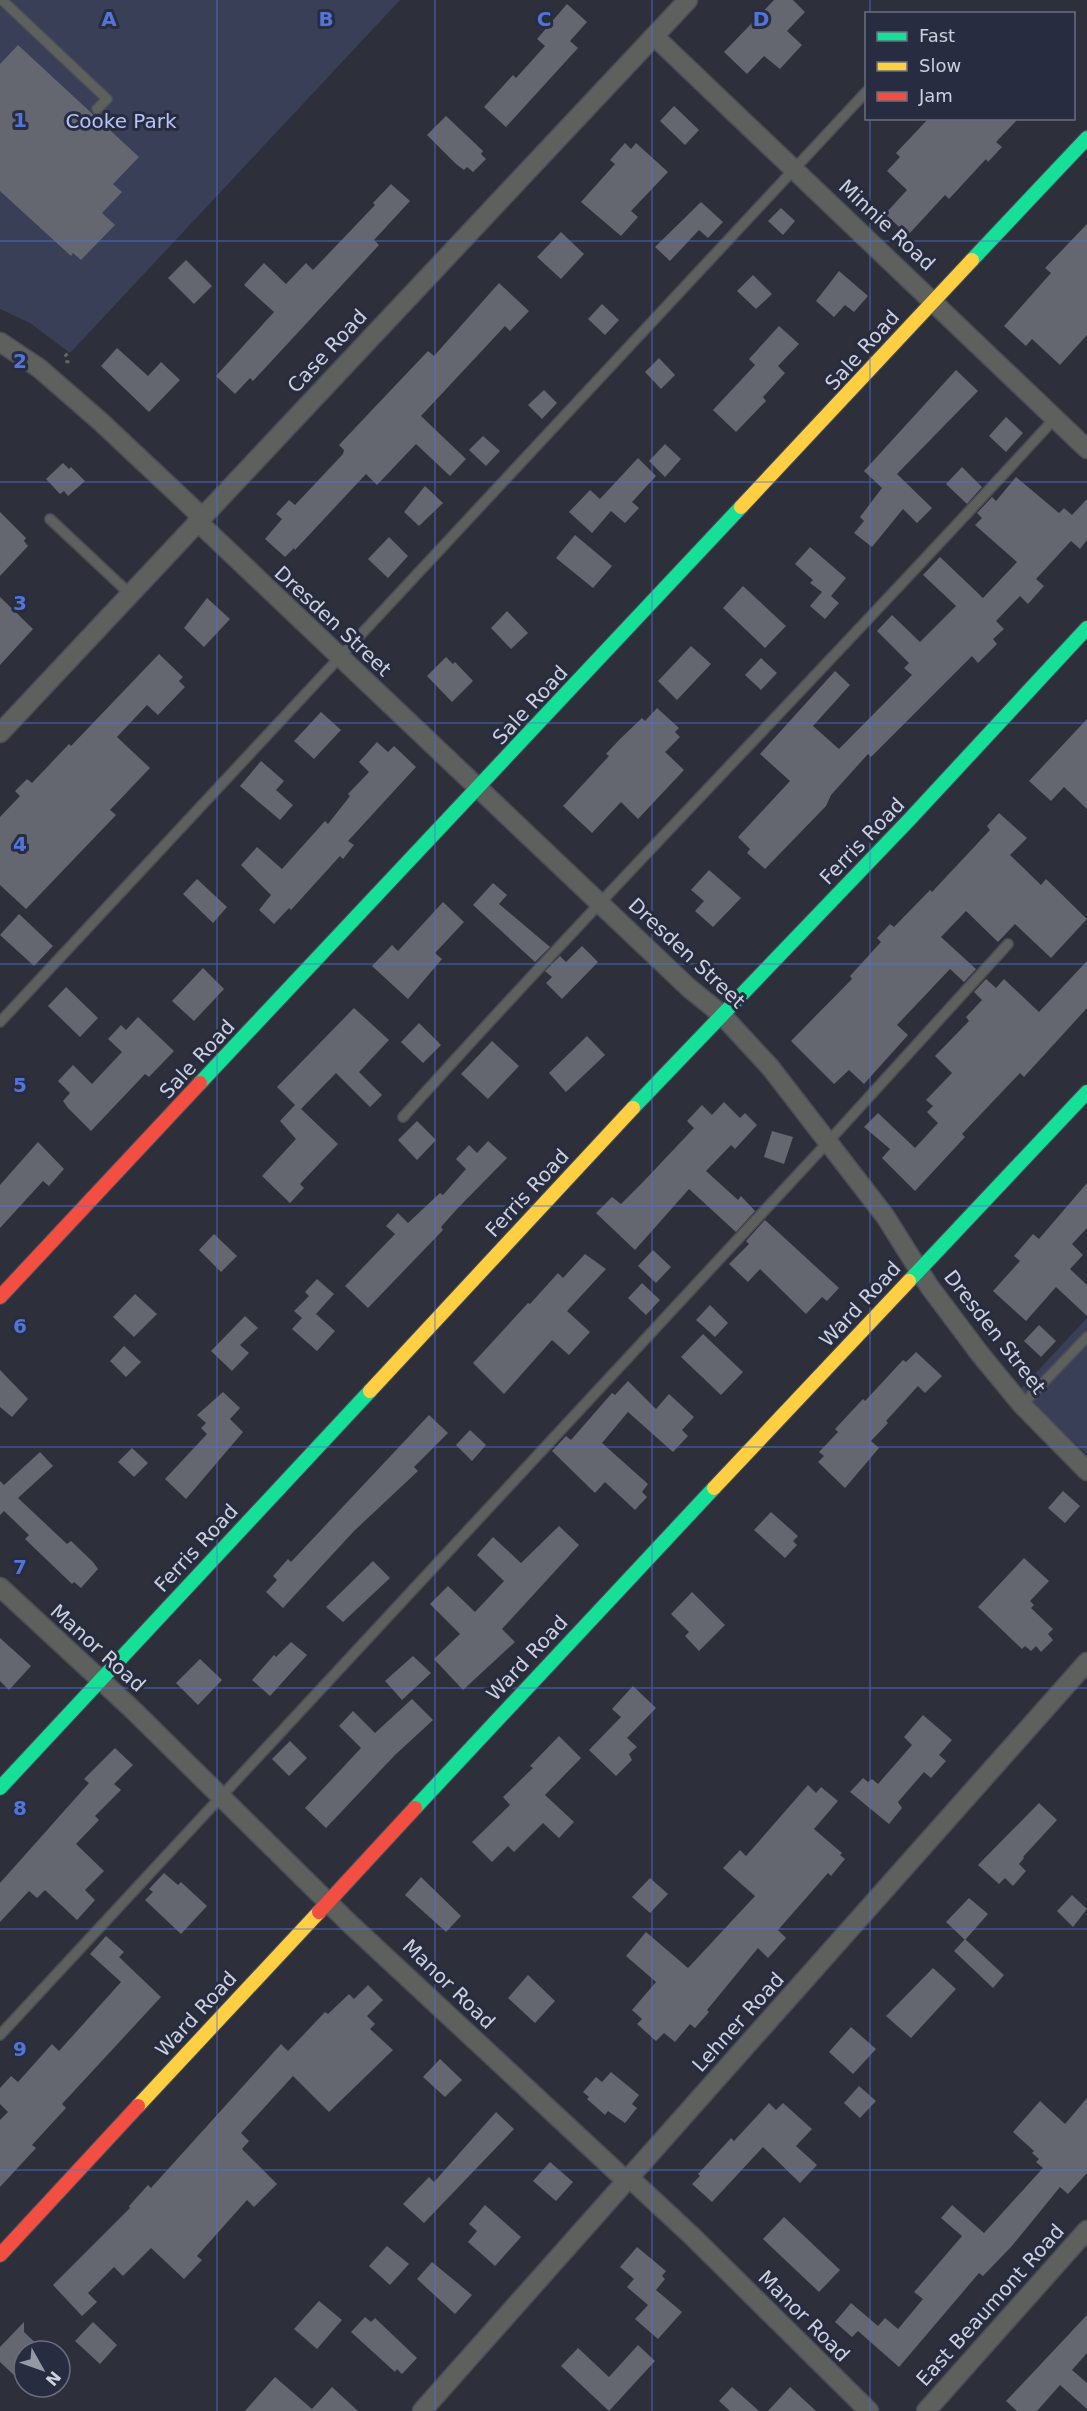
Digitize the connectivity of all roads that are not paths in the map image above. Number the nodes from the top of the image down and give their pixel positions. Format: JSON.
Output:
{"nodes":[{"id":1,"x":2,"y":0,"type":"edge"},
{"id":2,"x":688,"y":0,"type":"edge"},
{"id":3,"x":654,"y":36,"type":"junction"},
{"id":4,"x":865,"y":94,"type":"edge"},
{"id":5,"x":97,"y":109,"type":"dead end"},
{"id":6,"x":1087,"y":138,"type":"edge"},
{"id":7,"x":795,"y":170,"type":"junction"},
{"id":8,"x":934,"y":302,"type":"junction"},
{"id":9,"x":0,"y":342,"type":"edge"},
{"id":10,"x":1055,"y":418,"type":"junction"},
{"id":11,"x":1087,"y":449,"type":"edge"},
{"id":12,"x":50,"y":519,"type":"dead end"},
{"id":13,"x":199,"y":519,"type":"junction"},
{"id":14,"x":130,"y":594,"type":"junction"},
{"id":15,"x":1087,"y":628,"type":"edge"},
{"id":16,"x":340,"y":658,"type":"junction"},
{"id":17,"x":0,"y":733,"type":"edge"},
{"id":18,"x":478,"y":789,"type":"junction"},
{"id":19,"x":600,"y":904,"type":"junction"},
{"id":20,"x":1008,"y":944,"type":"dead end"},
{"id":21,"x":721,"y":1014,"type":"junction"},
{"id":22,"x":0,"y":1022,"type":"edge"},
{"id":23,"x":1087,"y":1092,"type":"edge"},
{"id":24,"x":403,"y":1117,"type":"dead end"},
{"id":25,"x":828,"y":1142,"type":"junction"},
{"id":26,"x":919,"y":1269,"type":"junction"},
{"id":27,"x":0,"y":1297,"type":"edge"},
{"id":28,"x":1087,"y":1337,"type":"edge"},
{"id":29,"x":1022,"y":1405,"type":"junction"},
{"id":30,"x":1087,"y":1471,"type":"edge"},
{"id":31,"x":0,"y":1587,"type":"edge"},
{"id":32,"x":1087,"y":1662,"type":"edge"},
{"id":33,"x":99,"y":1680,"type":"junction"},
{"id":34,"x":0,"y":1788,"type":"edge"},
{"id":35,"x":220,"y":1795,"type":"junction"},
{"id":36,"x":328,"y":1900,"type":"junction"},
{"id":37,"x":0,"y":2035,"type":"edge"},
{"id":38,"x":628,"y":2180,"type":"junction"},
{"id":39,"x":1087,"y":2230,"type":"edge"},
{"id":40,"x":0,"y":2255,"type":"edge"},
{"id":41,"x":422,"y":2411,"type":"edge"},
{"id":42,"x":869,"y":2411,"type":"edge"},
{"id":43,"x":926,"y":2411,"type":"edge"}],
"edges":[{"from":1,"to":5,"type":"lane"},
{"from":2,"to":3,"type":"street","name":"Case Road"},
{"from":3,"to":7,"type":"street","name":"Minnie Road"},
{"from":3,"to":13,"type":"street","name":"Case Road"},
{"from":4,"to":7,"type":"lane"},
{"from":6,"to":8,"type":"street","name":"Sale Road"},
{"from":7,"to":8,"type":"street","name":"Minnie Road"},
{"from":7,"to":16,"type":"lane"},
{"from":8,"to":10,"type":"street","name":"Minnie Road"},
{"from":8,"to":18,"type":"street","name":"Sale Road"},
{"from":9,"to":13,"type":"street","name":"Dresden Street"},
{"from":10,"to":11,"type":"street","name":"Minnie Road"},
{"from":10,"to":19,"type":"lane"},
{"from":12,"to":14,"type":"lane"},
{"from":13,"to":14,"type":"street","name":"Case Road"},
{"from":13,"to":16,"type":"street","name":"Dresden Street"},
{"from":14,"to":17,"type":"street","name":"Case Road"},
{"from":15,"to":21,"type":"street","name":"Ferris Road"},
{"from":16,"to":18,"type":"street","name":"Dresden Street"},
{"from":16,"to":22,"type":"lane"},
{"from":18,"to":19,"type":"street","name":"Dresden Street"},
{"from":18,"to":27,"type":"street","name":"Sale Road"},
{"from":19,"to":21,"type":"street","name":"Dresden Street"},
{"from":19,"to":24,"type":"lane"},
{"from":20,"to":25,"type":"lane"},
{"from":21,"to":25,"type":"street","name":"Dresden Street"},
{"from":21,"to":33,"type":"street","name":"Ferris Road"},
{"from":23,"to":26,"type":"street","name":"Ward Road"},
{"from":25,"to":26,"type":"street","name":"Dresden Street"},
{"from":25,"to":35,"type":"lane"},
{"from":26,"to":29,"type":"street","name":"Dresden Street"},
{"from":26,"to":36,"type":"street","name":"Ward Road"},
{"from":28,"to":29,"type":"lane"},
{"from":29,"to":30,"type":"street","name":"Dresden Street"},
{"from":31,"to":33,"type":"street","name":"Manor Road"},
{"from":32,"to":38,"type":"street","name":"Lehner Road"},
{"from":33,"to":34,"type":"street","name":"Ferris Road"},
{"from":33,"to":35,"type":"street","name":"Manor Road"},
{"from":35,"to":36,"type":"street","name":"Manor Road"},
{"from":35,"to":37,"type":"lane"},
{"from":36,"to":38,"type":"street","name":"Manor Road"},
{"from":36,"to":40,"type":"street","name":"Ward Road"},
{"from":38,"to":41,"type":"street","name":"Lehner Road"},
{"from":38,"to":42,"type":"street","name":"Manor Road"},
{"from":39,"to":43,"type":"street","name":"East Beaumont Road"}]}
